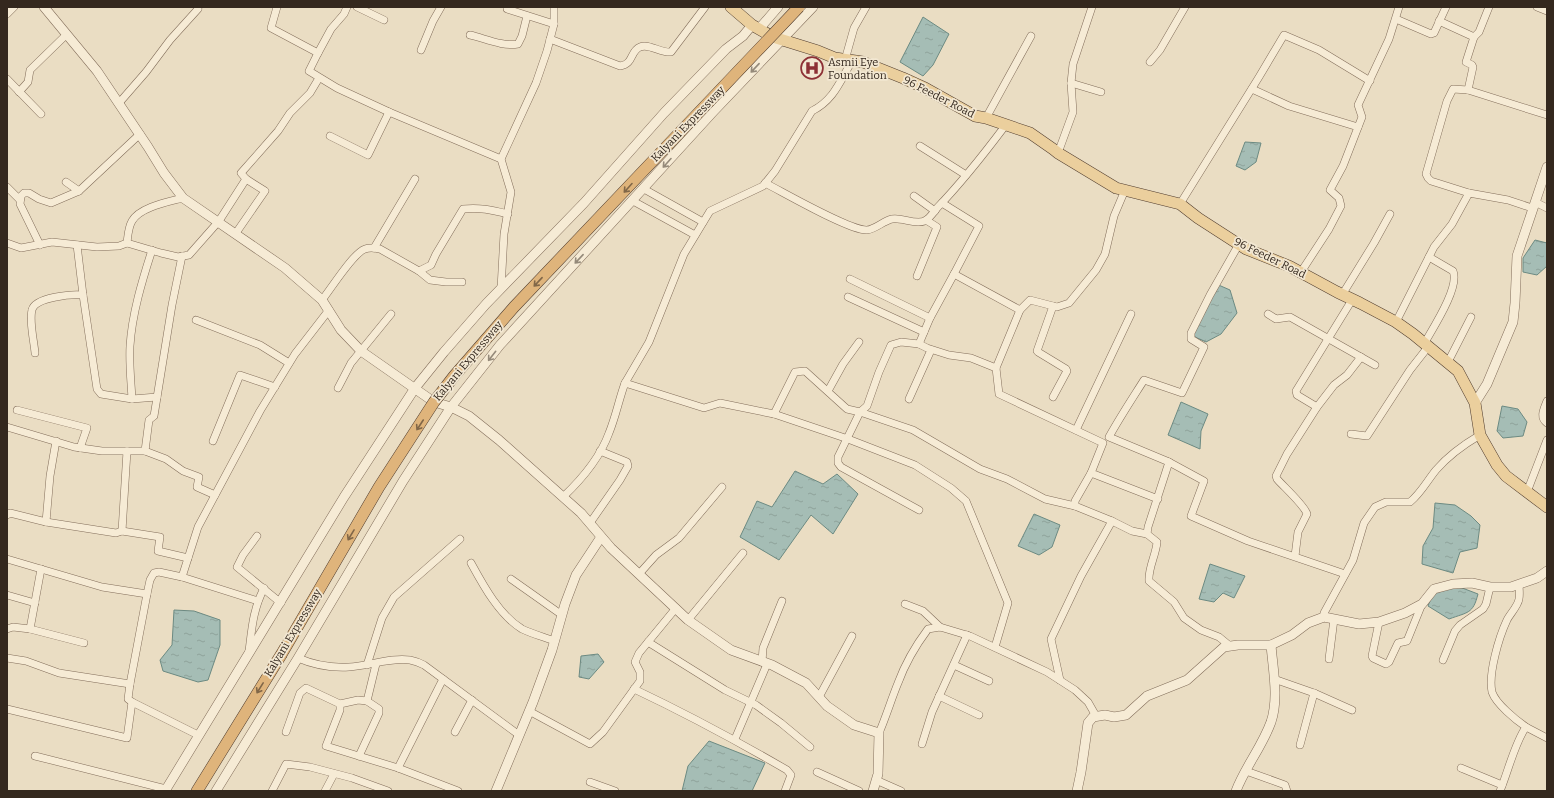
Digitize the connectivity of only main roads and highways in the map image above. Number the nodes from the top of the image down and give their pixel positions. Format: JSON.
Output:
{"nodes":[{"id":1,"x":731,"y":7,"type":"edge"},
{"id":2,"x":799,"y":7,"type":"edge"},
{"id":3,"x":1547,"y":506,"type":"edge"},
{"id":4,"x":197,"y":791,"type":"edge"}],
"edges":[{"from":1,"to":3,"type":"main road","name":"96 Feeder Road"},
{"from":2,"to":4,"type":"highway","name":"Kalyani Expressway","one_way":true,"bridge":true}]}
